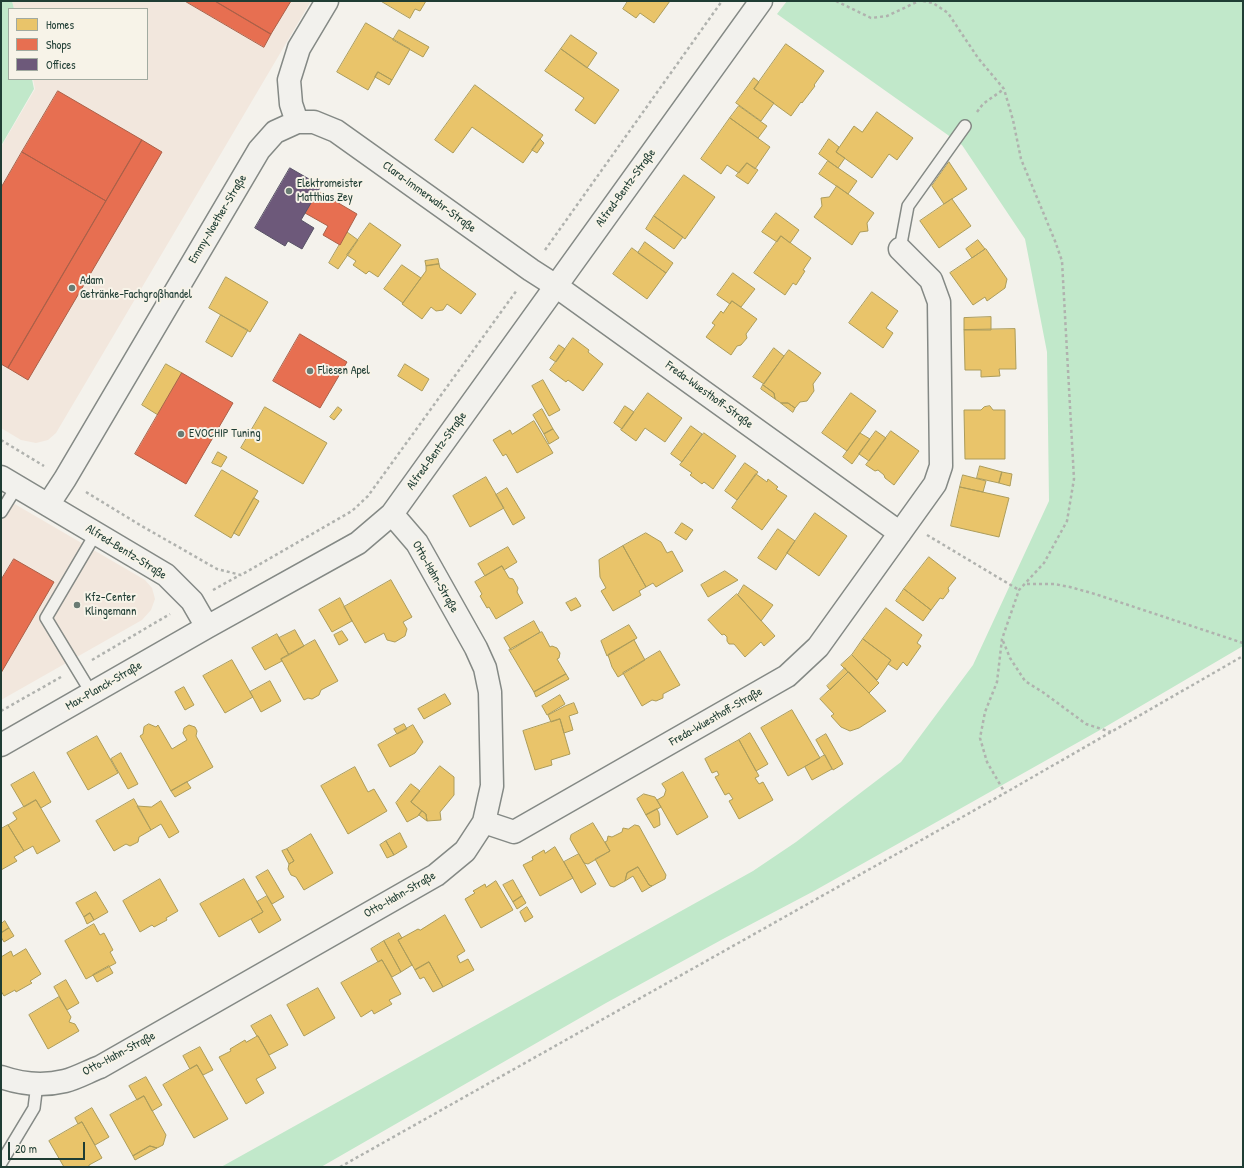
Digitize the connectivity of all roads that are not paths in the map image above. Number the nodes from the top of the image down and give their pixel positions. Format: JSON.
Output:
{"nodes":[{"id":1,"x":327,"y":1,"type":"edge"},
{"id":2,"x":761,"y":1,"type":"edge"},
{"id":3,"x":297,"y":122,"type":"junction"},
{"id":4,"x":965,"y":126,"type":"road end"},
{"id":5,"x":900,"y":249,"type":"joint"},
{"id":6,"x":556,"y":286,"type":"junction"},
{"id":7,"x":9,"y":481,"type":"edge"},
{"id":8,"x":48,"y":505,"type":"junction"},
{"id":9,"x":1,"y":512,"type":"edge"},
{"id":10,"x":392,"y":514,"type":"junction"},
{"id":11,"x":904,"y":528,"type":"junction"},
{"id":12,"x":96,"y":533,"type":"junction"},
{"id":13,"x":207,"y":627,"type":"junction"},
{"id":14,"x":92,"y":694,"type":"junction"},
{"id":15,"x":1,"y":746,"type":"edge"},
{"id":16,"x":484,"y":822,"type":"junction"},
{"id":17,"x":1,"y":1077,"type":"edge"},
{"id":18,"x":38,"y":1084,"type":"junction"},
{"id":19,"x":1,"y":1163,"type":"edge"}],
"edges":[{"from":1,"to":3,"type":"street"},
{"from":2,"to":6,"type":"street","name":"Alfred-Bentz-Straße"},
{"from":3,"to":6,"type":"street","name":"Clara-Immerwahr-Straße"},
{"from":3,"to":8,"type":"street","name":"Emmy-Noether-Straße"},
{"from":4,"to":5,"type":"lane"},
{"from":5,"to":11,"type":"street","name":"Freda-Wuesthoff-Straße"},
{"from":6,"to":10,"type":"street","name":"Alfred-Bentz-Straße"},
{"from":6,"to":11,"type":"street","name":"Freda-Wuesthoff-Straße"},
{"from":7,"to":8,"type":"street","name":"Alfred-Bentz-Straße"},
{"from":7,"to":9,"type":"lane"},
{"from":8,"to":12,"type":"street","name":"Alfred-Bentz-Straße"},
{"from":10,"to":13,"type":"street","name":"Alfred-Bentz-Straße"},
{"from":10,"to":16,"type":"street","name":"Otto-Hahn-Straße"},
{"from":11,"to":16,"type":"street","name":"Freda-Wuesthoff-Straße"},
{"from":12,"to":13,"type":"street","name":"Alfred-Bentz-Straße"},
{"from":12,"to":14,"type":"lane"},
{"from":13,"to":14,"type":"street","name":"Max-Planck-Straße"},
{"from":14,"to":15,"type":"street","name":"Max-Planck-Straße"},
{"from":16,"to":18,"type":"street","name":"Otto-Hahn-Straße"},
{"from":17,"to":18,"type":"street","name":"Otto-Hahn-Straße"},
{"from":18,"to":19,"type":"lane"}]}
